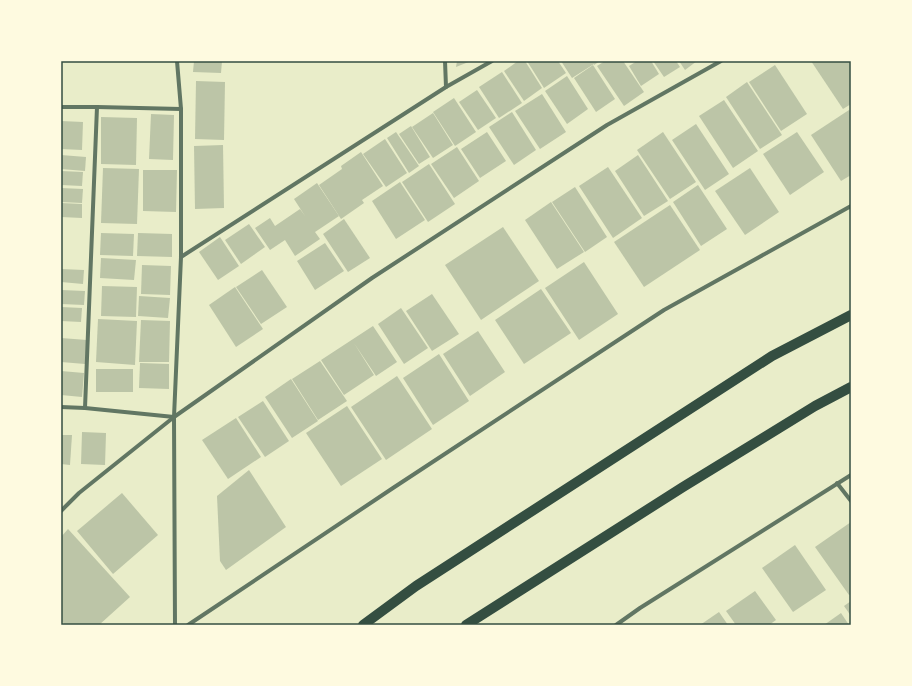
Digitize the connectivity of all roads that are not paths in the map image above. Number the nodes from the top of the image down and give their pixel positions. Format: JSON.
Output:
{"nodes":[{"id":1,"x":177,"y":61,"type":"edge"},
{"id":2,"x":445,"y":61,"type":"edge"},
{"id":3,"x":492,"y":61,"type":"edge"},
{"id":4,"x":721,"y":61,"type":"edge"},
{"id":5,"x":446,"y":87,"type":"junction"},
{"id":6,"x":61,"y":107,"type":"edge"},
{"id":7,"x":97,"y":107,"type":"junction"},
{"id":8,"x":181,"y":109,"type":"junction"},
{"id":9,"x":851,"y":206,"type":"edge"},
{"id":10,"x":182,"y":257,"type":"junction"},
{"id":11,"x":851,"y":315,"type":"edge"},
{"id":12,"x":851,"y":387,"type":"edge"},
{"id":13,"x":61,"y":407,"type":"edge"},
{"id":14,"x":85,"y":408,"type":"junction"},
{"id":15,"x":174,"y":417,"type":"junction"},
{"id":16,"x":851,"y":475,"type":"edge"},
{"id":17,"x":837,"y":483,"type":"junction"},
{"id":18,"x":851,"y":501,"type":"edge"},
{"id":19,"x":61,"y":511,"type":"edge"},
{"id":20,"x":175,"y":625,"type":"edge"},
{"id":21,"x":188,"y":625,"type":"edge"},
{"id":22,"x":363,"y":625,"type":"edge"},
{"id":23,"x":466,"y":625,"type":"edge"},
{"id":24,"x":616,"y":625,"type":"edge"}],
"edges":[{"from":1,"to":8,"type":"street"},
{"from":2,"to":5,"type":"street"},
{"from":3,"to":5,"type":"street"},
{"from":4,"to":15,"type":"street"},
{"from":5,"to":10,"type":"street"},
{"from":6,"to":7,"type":"street"},
{"from":7,"to":8,"type":"street"},
{"from":7,"to":14,"type":"street"},
{"from":8,"to":10,"type":"street"},
{"from":9,"to":21,"type":"street"},
{"from":10,"to":15,"type":"street"},
{"from":11,"to":22,"type":"main road"},
{"from":12,"to":23,"type":"main road"},
{"from":13,"to":14,"type":"street"},
{"from":14,"to":15,"type":"street"},
{"from":15,"to":19,"type":"street"},
{"from":15,"to":20,"type":"street"},
{"from":16,"to":17,"type":"street"},
{"from":17,"to":18,"type":"street"},
{"from":17,"to":24,"type":"street"}]}
